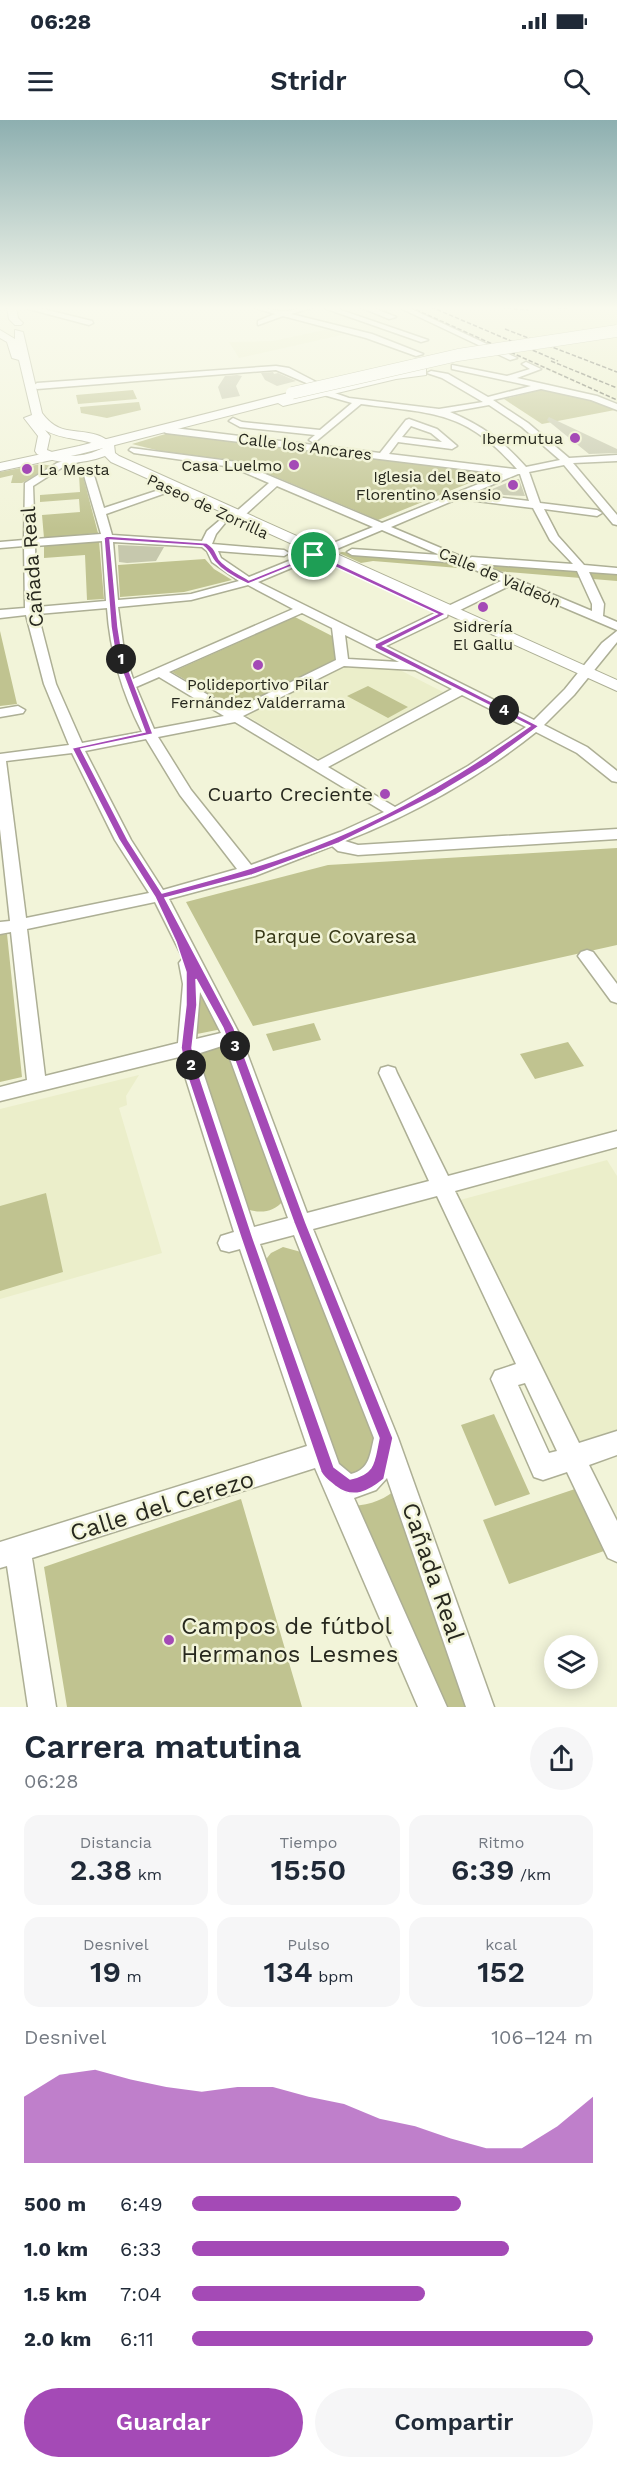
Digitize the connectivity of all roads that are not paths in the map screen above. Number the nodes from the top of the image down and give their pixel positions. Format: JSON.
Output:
{"nodes":[{"id":1,"x":21,"y":381,"type":"edge"},
{"id":2,"x":29,"y":381,"type":"edge"},
{"id":3,"x":103,"y":381,"type":"edge"},
{"id":4,"x":306,"y":381,"type":"edge"},
{"id":5,"x":335,"y":381,"type":"edge"},
{"id":6,"x":352,"y":381,"type":"edge"},
{"id":7,"x":360,"y":381,"type":"edge"},
{"id":8,"x":455,"y":381,"type":"edge"},
{"id":9,"x":459,"y":381,"type":"edge"},
{"id":10,"x":517,"y":381,"type":"edge"},
{"id":11,"x":553,"y":381,"type":"edge"},
{"id":12,"x":37,"y":386,"type":"dead end"},
{"id":13,"x":541,"y":386,"type":"junction"},
{"id":14,"x":319,"y":388,"type":"junction"},
{"id":15,"x":294,"y":394,"type":"junction"},
{"id":16,"x":360,"y":401,"type":"junction"},
{"id":17,"x":488,"y":401,"type":"junction"},
{"id":18,"x":617,"y":407,"type":"edge"},
{"id":19,"x":420,"y":408,"type":"junction"},
{"id":20,"x":436,"y":411,"type":"junction"},
{"id":21,"x":190,"y":416,"type":"junction"},
{"id":22,"x":233,"y":421,"type":"dead end"},
{"id":23,"x":409,"y":422,"type":"junction"},
{"id":24,"x":166,"y":430,"type":"junction"},
{"id":25,"x":137,"y":434,"type":"junction"},
{"id":26,"x":322,"y":434,"type":"junction"},
{"id":27,"x":396,"y":439,"type":"junction"},
{"id":28,"x":93,"y":440,"type":"junction"},
{"id":29,"x":452,"y":446,"type":"junction"},
{"id":30,"x":306,"y":447,"type":"junction"},
{"id":31,"x":134,"y":450,"type":"dead end"},
{"id":32,"x":51,"y":455,"type":"junction"},
{"id":33,"x":383,"y":456,"type":"junction"},
{"id":34,"x":85,"y":458,"type":"junction"},
{"id":35,"x":617,"y":458,"type":"edge"},
{"id":36,"x":571,"y":460,"type":"junction"},
{"id":37,"x":0,"y":465,"type":"edge"},
{"id":38,"x":474,"y":467,"type":"junction"},
{"id":39,"x":519,"y":471,"type":"junction"},
{"id":40,"x":88,"y":472,"type":"dead end"},
{"id":41,"x":276,"y":482,"type":"junction"},
{"id":42,"x":172,"y":489,"type":"junction"},
{"id":43,"x":535,"y":503,"type":"junction"},
{"id":44,"x":617,"y":510,"type":"edge"},
{"id":45,"x":595,"y":511,"type":"dead end"},
{"id":46,"x":242,"y":512,"type":"dead end"},
{"id":47,"x":100,"y":513,"type":"junction"},
{"id":48,"x":617,"y":522,"type":"edge"},
{"id":49,"x":220,"y":523,"type":"dead end"},
{"id":50,"x":382,"y":526,"type":"junction"},
{"id":51,"x":107,"y":538,"type":"junction"},
{"id":52,"x":30,"y":543,"type":"junction"},
{"id":53,"x":0,"y":545,"type":"edge"},
{"id":54,"x":209,"y":547,"type":"junction"},
{"id":55,"x":352,"y":552,"type":"dead end"},
{"id":56,"x":284,"y":553,"type":"dead end"},
{"id":57,"x":318,"y":553,"type":"junction"},
{"id":58,"x":460,"y":560,"type":"junction"},
{"id":59,"x":384,"y":562,"type":"dead end"},
{"id":60,"x":482,"y":569,"type":"junction"},
{"id":61,"x":617,"y":571,"type":"edge"},
{"id":62,"x":583,"y":572,"type":"junction"},
{"id":63,"x":617,"y":579,"type":"edge"},
{"id":64,"x":510,"y":581,"type":"junction"},
{"id":65,"x":248,"y":582,"type":"junction"},
{"id":66,"x":112,"y":605,"type":"junction"},
{"id":67,"x":302,"y":609,"type":"junction"},
{"id":68,"x":31,"y":612,"type":"junction"},
{"id":69,"x":447,"y":612,"type":"junction"},
{"id":70,"x":0,"y":614,"type":"edge"},
{"id":71,"x":597,"y":618,"type":"junction"},
{"id":72,"x":617,"y":626,"type":"edge"},
{"id":73,"x":338,"y":627,"type":"junction"},
{"id":74,"x":617,"y":635,"type":"edge"},
{"id":75,"x":377,"y":646,"type":"junction"},
{"id":76,"x":342,"y":662,"type":"junction"},
{"id":77,"x":419,"y":667,"type":"junction"},
{"id":78,"x":160,"y":672,"type":"junction"},
{"id":79,"x":584,"y":675,"type":"junction"},
{"id":80,"x":129,"y":685,"type":"junction"},
{"id":81,"x":617,"y":686,"type":"edge"},
{"id":82,"x":463,"y":689,"type":"junction"},
{"id":83,"x":617,"y":694,"type":"edge"},
{"id":84,"x":18,"y":710,"type":"dead end"},
{"id":85,"x":0,"y":712,"type":"edge"},
{"id":86,"x":235,"y":717,"type":"junction"},
{"id":87,"x":535,"y":726,"type":"junction"},
{"id":88,"x":149,"y":734,"type":"junction"},
{"id":89,"x":76,"y":748,"type":"junction"},
{"id":90,"x":0,"y":758,"type":"edge"},
{"id":91,"x":0,"y":763,"type":"edge"},
{"id":92,"x":319,"y":766,"type":"junction"},
{"id":93,"x":617,"y":778,"type":"edge"},
{"id":94,"x":395,"y":813,"type":"junction"},
{"id":95,"x":617,"y":834,"type":"edge"},
{"id":96,"x":335,"y":841,"type":"junction"},
{"id":97,"x":249,"y":873,"type":"junction"},
{"id":98,"x":160,"y":897,"type":"junction"},
{"id":99,"x":9,"y":927,"type":"edge"},
{"id":100,"x":181,"y":942,"type":"junction"},
{"id":101,"x":587,"y":956,"type":"dead end"},
{"id":102,"x":617,"y":998,"type":"edge"},
{"id":103,"x":232,"y":1037,"type":"junction"},
{"id":104,"x":187,"y":1048,"type":"junction"},
{"id":105,"x":388,"y":1073,"type":"dead end"},
{"id":106,"x":37,"y":1085,"type":"junction"},
{"id":107,"x":0,"y":1094,"type":"edge"},
{"id":108,"x":617,"y":1139,"type":"edge"},
{"id":109,"x":442,"y":1186,"type":"junction"},
{"id":110,"x":308,"y":1220,"type":"junction"},
{"id":111,"x":238,"y":1240,"type":"junction"},
{"id":112,"x":386,"y":1438,"type":"junction"},
{"id":113,"x":617,"y":1443,"type":"edge"},
{"id":114,"x":573,"y":1458,"type":"junction"},
{"id":115,"x":326,"y":1462,"type":"junction"},
{"id":116,"x":617,"y":1549,"type":"edge"},
{"id":117,"x":9,"y":1553,"type":"edge"},
{"id":118,"x":42,"y":1707,"type":"edge"},
{"id":119,"x":433,"y":1707,"type":"edge"},
{"id":120,"x":480,"y":1707,"type":"edge"}],
"edges":[{"from":1,"to":32,"type":"main road"},
{"from":2,"to":28,"type":"main road","name":"Paseo de Zorrilla"},
{"from":3,"to":12,"type":"street"},
{"from":4,"to":14,"type":"street"},
{"from":5,"to":14,"type":"highway"},
{"from":6,"to":15,"type":"highway","bridge":true},
{"from":7,"to":14,"type":"highway"},
{"from":8,"to":36,"type":"street"},
{"from":9,"to":17,"type":"street"},
{"from":10,"to":13,"type":"street"},
{"from":11,"to":13,"type":"street"},
{"from":13,"to":17,"type":"street"},
{"from":13,"to":18,"type":"street"},
{"from":14,"to":16,"type":"street"},
{"from":14,"to":21,"type":"highway"},
{"from":14,"to":24,"type":"highway"},
{"from":15,"to":21,"type":"highway"},
{"from":15,"to":25,"type":"highway"},
{"from":16,"to":19,"type":"street"},
{"from":16,"to":26,"type":"street"},
{"from":17,"to":20,"type":"street"},
{"from":17,"to":36,"type":"street"},
{"from":19,"to":20,"type":"street"},
{"from":19,"to":23,"type":"street"},
{"from":20,"to":39,"type":"street"},
{"from":21,"to":28,"type":"highway"},
{"from":22,"to":26,"type":"street"},
{"from":23,"to":27,"type":"street"},
{"from":23,"to":29,"type":"street"},
{"from":24,"to":25,"type":"highway"},
{"from":24,"to":30,"type":"street","name":"Calle los Ancares"},
{"from":25,"to":28,"type":"highway"},
{"from":26,"to":30,"type":"street"},
{"from":27,"to":29,"type":"street"},
{"from":27,"to":33,"type":"street"},
{"from":28,"to":32,"type":"highway"},
{"from":28,"to":32,"type":"main road"},
{"from":28,"to":34,"type":"main road","name":"Paseo de Zorrilla"},
{"from":28,"to":57,"type":"main road","name":"Paseo de Zorrilla"},
{"from":29,"to":38,"type":"street"},
{"from":30,"to":33,"type":"street","name":"Calle los Ancares"},
{"from":31,"to":41,"type":"street","name":"Calle de Valdeón"},
{"from":32,"to":34,"type":"main road","name":"Paseo de Zorrilla"},
{"from":32,"to":37,"type":"highway"},
{"from":32,"to":52,"type":"street","name":"Cañada Real"},
{"from":33,"to":38,"type":"street","name":"Calle los Ancares"},
{"from":34,"to":42,"type":"main road","name":"Paseo de Zorrilla"},
{"from":35,"to":36,"type":"street"},
{"from":36,"to":39,"type":"street"},
{"from":36,"to":44,"type":"street"},
{"from":36,"to":48,"type":"street"},
{"from":38,"to":39,"type":"street","name":"Calle los Ancares"},
{"from":39,"to":43,"type":"street"},
{"from":39,"to":50,"type":"street"},
{"from":40,"to":47,"type":"street"},
{"from":41,"to":46,"type":"street"},
{"from":41,"to":50,"type":"street","name":"Calle de Valdeón"},
{"from":42,"to":47,"type":"street"},
{"from":42,"to":57,"type":"main road","name":"Paseo de Zorrilla"},
{"from":43,"to":43,"type":"street"},
{"from":43,"to":45,"type":"street"},
{"from":43,"to":62,"type":"street"},
{"from":47,"to":51,"type":"street"},
{"from":49,"to":54,"type":"street"},
{"from":50,"to":57,"type":"street"},
{"from":50,"to":58,"type":"street","name":"Calle de Valdeón"},
{"from":51,"to":52,"type":"street"},
{"from":51,"to":54,"type":"street"},
{"from":51,"to":66,"type":"street"},
{"from":52,"to":53,"type":"street"},
{"from":52,"to":68,"type":"street","name":"Cañada Real"},
{"from":54,"to":56,"type":"street"},
{"from":54,"to":65,"type":"street"},
{"from":55,"to":58,"type":"street"},
{"from":57,"to":65,"type":"street"},
{"from":57,"to":69,"type":"main road","name":"Paseo de Zorrilla"},
{"from":58,"to":60,"type":"street","name":"Calle de Valdeón"},
{"from":58,"to":62,"type":"street"},
{"from":59,"to":60,"type":"street"},
{"from":60,"to":62,"type":"street"},
{"from":60,"to":64,"type":"street","name":"Calle de Valdeón"},
{"from":61,"to":62,"type":"street"},
{"from":62,"to":63,"type":"street"},
{"from":62,"to":71,"type":"street"},
{"from":64,"to":69,"type":"street"},
{"from":64,"to":71,"type":"street","name":"Calle de Valdeón"},
{"from":65,"to":66,"type":"street"},
{"from":65,"to":67,"type":"street"},
{"from":66,"to":68,"type":"street"},
{"from":66,"to":80,"type":"street"},
{"from":67,"to":73,"type":"street"},
{"from":67,"to":78,"type":"street"},
{"from":68,"to":70,"type":"street"},
{"from":68,"to":89,"type":"street","name":"Cañada Real"},
{"from":69,"to":75,"type":"street"},
{"from":69,"to":79,"type":"main road","name":"Paseo de Zorrilla"},
{"from":71,"to":72,"type":"street","name":"Calle de Valdeón"},
{"from":73,"to":75,"type":"street"},
{"from":73,"to":76,"type":"street"},
{"from":74,"to":79,"type":"street"},
{"from":75,"to":77,"type":"street"},
{"from":76,"to":77,"type":"street"},
{"from":76,"to":86,"type":"street"},
{"from":77,"to":82,"type":"street"},
{"from":78,"to":80,"type":"street"},
{"from":78,"to":86,"type":"street"},
{"from":79,"to":81,"type":"main road","name":"Paseo de Zorrilla"},
{"from":79,"to":83,"type":"main road","name":"Paseo de Zorrilla"},
{"from":79,"to":87,"type":"street"},
{"from":80,"to":88,"type":"street"},
{"from":82,"to":87,"type":"street"},
{"from":82,"to":92,"type":"street"},
{"from":84,"to":85,"type":"street"},
{"from":86,"to":88,"type":"street"},
{"from":86,"to":92,"type":"street"},
{"from":87,"to":93,"type":"street"},
{"from":87,"to":94,"type":"street"},
{"from":88,"to":89,"type":"street"},
{"from":88,"to":97,"type":"street"},
{"from":89,"to":90,"type":"street"},
{"from":89,"to":98,"type":"street","name":"Cañada Real"},
{"from":91,"to":99,"type":"street"},
{"from":92,"to":94,"type":"street"},
{"from":94,"to":96,"type":"street"},
{"from":95,"to":96,"type":"street"},
{"from":96,"to":97,"type":"street"},
{"from":97,"to":98,"type":"street"},
{"from":98,"to":99,"type":"street"},
{"from":98,"to":100,"type":"street","name":"Cañada Real"},
{"from":99,"to":106,"type":"street"},
{"from":100,"to":103,"type":"street","name":"Cañada Real"},
{"from":100,"to":104,"type":"street","name":"Cañada Real"},
{"from":101,"to":102,"type":"street"},
{"from":103,"to":104,"type":"street"},
{"from":103,"to":110,"type":"street","name":"Cañada Real"},
{"from":104,"to":106,"type":"street"},
{"from":104,"to":111,"type":"street","name":"Cañada Real"},
{"from":105,"to":109,"type":"street"},
{"from":106,"to":107,"type":"street"},
{"from":108,"to":109,"type":"street"},
{"from":109,"to":110,"type":"street"},
{"from":109,"to":114,"type":"street"},
{"from":110,"to":111,"type":"street"},
{"from":110,"to":112,"type":"street","name":"Cañada Real"},
{"from":111,"to":115,"type":"street","name":"Cañada Real"},
{"from":112,"to":115,"type":"street"},
{"from":112,"to":120,"type":"street","name":"Cañada Real"},
{"from":113,"to":114,"type":"street"},
{"from":114,"to":116,"type":"street"},
{"from":115,"to":117,"type":"street","name":"Calle del Cerezo"},
{"from":115,"to":119,"type":"street","name":"Cañada Real"},
{"from":117,"to":118,"type":"street"}]}
